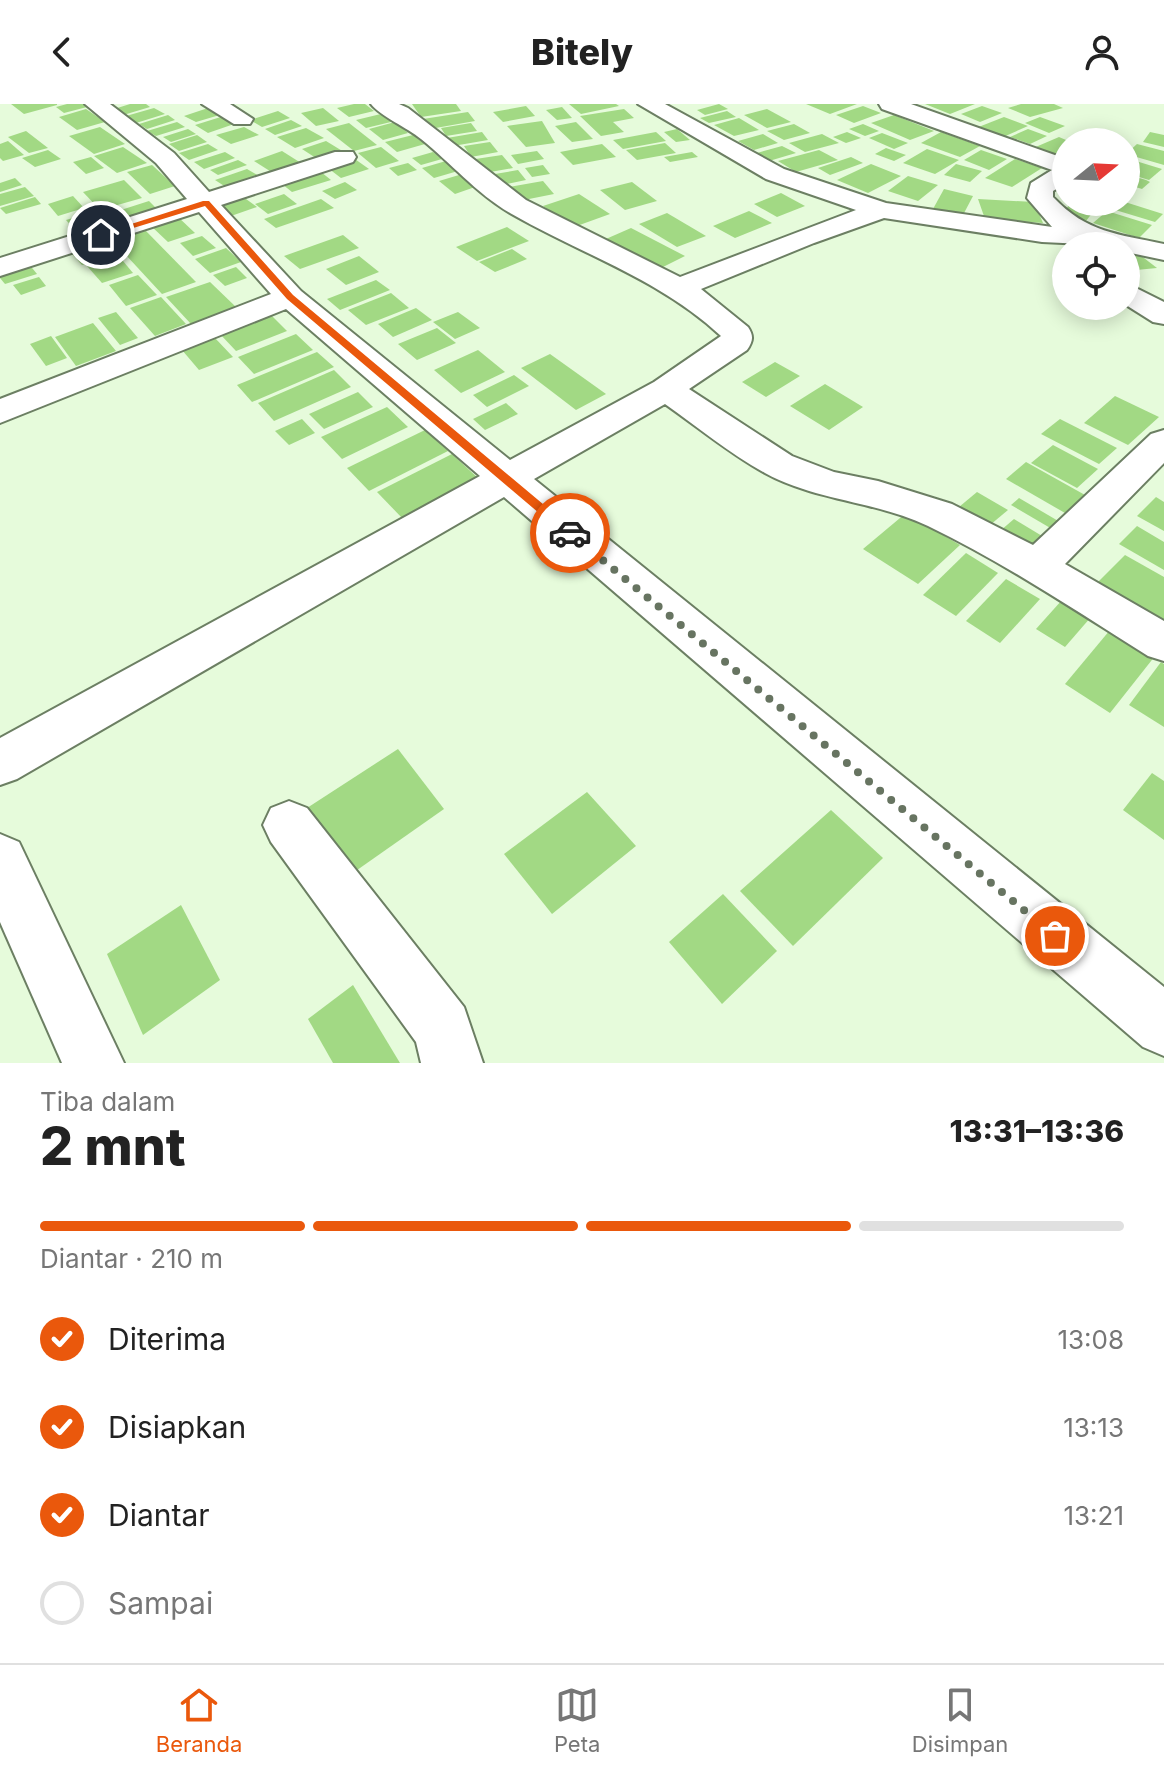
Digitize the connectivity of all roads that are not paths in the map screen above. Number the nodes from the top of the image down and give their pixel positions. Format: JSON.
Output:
{"nodes":[{"id":1,"x":96,"y":104,"type":"edge"},
{"id":2,"x":213,"y":104,"type":"edge"},
{"id":3,"x":382,"y":104,"type":"edge"},
{"id":4,"x":649,"y":104,"type":"edge"},
{"id":5,"x":890,"y":104,"type":"edge"},
{"id":6,"x":242,"y":119,"type":"dead end"},
{"id":7,"x":344,"y":157,"type":"dead end"},
{"id":8,"x":1052,"y":165,"type":"edge"},
{"id":9,"x":1052,"y":180,"type":"edge"},
{"id":10,"x":206,"y":202,"type":"junction"},
{"id":11,"x":882,"y":210,"type":"junction"},
{"id":12,"x":1052,"y":211,"type":"edge"},
{"id":13,"x":1056,"y":216,"type":"edge"},
{"id":14,"x":1084,"y":232,"type":"edge"},
{"id":15,"x":1042,"y":234,"type":"junction"},
{"id":16,"x":1052,"y":235,"type":"edge"},
{"id":17,"x":1052,"y":242,"type":"edge"},
{"id":18,"x":1140,"y":247,"type":"edge"},
{"id":19,"x":1164,"y":252,"type":"edge"},
{"id":20,"x":10,"y":255,"type":"edge"},
{"id":21,"x":678,"y":288,"type":"junction"},
{"id":22,"x":290,"y":297,"type":"junction"},
{"id":23,"x":1140,"y":300,"type":"edge"},
{"id":24,"x":1164,"y":315,"type":"edge"},
{"id":25,"x":666,"y":389,"type":"junction"},
{"id":26,"x":0,"y":412,"type":"edge"},
{"id":27,"x":1164,"y":442,"type":"edge"},
{"id":28,"x":505,"y":479,"type":"junction"},
{"id":29,"x":1036,"y":567,"type":"junction"},
{"id":30,"x":1164,"y":643,"type":"edge"},
{"id":31,"x":0,"y":763,"type":"edge"},
{"id":32,"x":289,"y":825,"type":"dead end"},
{"id":33,"x":0,"y":860,"type":"edge"},
{"id":34,"x":1160,"y":1013,"type":"edge"},
{"id":35,"x":93,"y":1063,"type":"edge"},
{"id":36,"x":452,"y":1063,"type":"edge"}],
"edges":[{"from":1,"to":10,"type":"street"},
{"from":2,"to":6,"type":"street"},
{"from":3,"to":21,"type":"street"},
{"from":4,"to":11,"type":"street"},
{"from":5,"to":8,"type":"street"},
{"from":7,"to":10,"type":"street"},
{"from":9,"to":12,"type":"street"},
{"from":10,"to":20,"type":"street"},
{"from":10,"to":22,"type":"street"},
{"from":11,"to":15,"type":"street"},
{"from":11,"to":21,"type":"street"},
{"from":13,"to":14,"type":"street"},
{"from":15,"to":16,"type":"street"},
{"from":15,"to":17,"type":"street"},
{"from":18,"to":19,"type":"street"},
{"from":21,"to":25,"type":"street"},
{"from":22,"to":26,"type":"street"},
{"from":22,"to":28,"type":"street"},
{"from":23,"to":24,"type":"street"},
{"from":25,"to":28,"type":"street"},
{"from":25,"to":29,"type":"street"},
{"from":27,"to":29,"type":"street"},
{"from":28,"to":31,"type":"street"},
{"from":28,"to":34,"type":"street"},
{"from":29,"to":30,"type":"street"},
{"from":32,"to":36,"type":"street"},
{"from":33,"to":35,"type":"street"}]}
